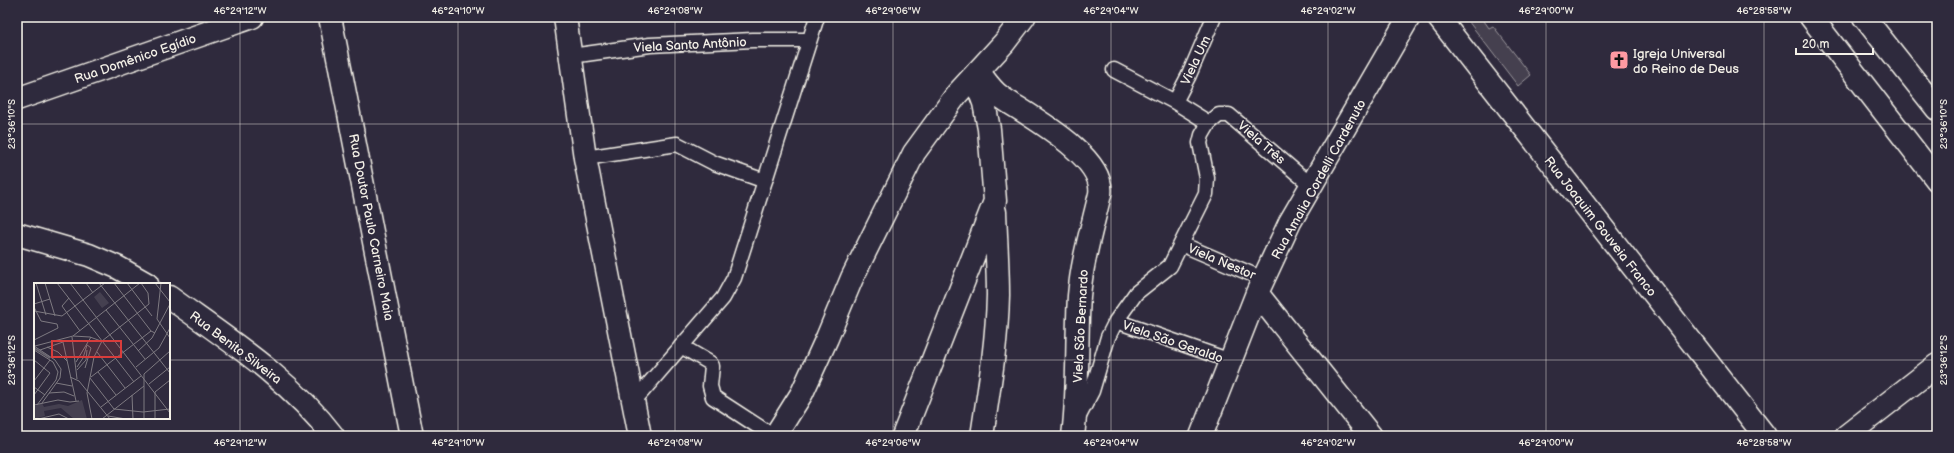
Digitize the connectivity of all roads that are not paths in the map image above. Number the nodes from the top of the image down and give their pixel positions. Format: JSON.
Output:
{"nodes":[{"id":1,"x":252,"y":17,"type":"edge"},
{"id":2,"x":565,"y":17,"type":"edge"},
{"id":3,"x":817,"y":17,"type":"edge"},
{"id":4,"x":1024,"y":17,"type":"edge"},
{"id":5,"x":1214,"y":17,"type":"edge"},
{"id":6,"x":1409,"y":17,"type":"edge"},
{"id":7,"x":1438,"y":17,"type":"edge"},
{"id":8,"x":1811,"y":17,"type":"edge"},
{"id":9,"x":1864,"y":17,"type":"edge"},
{"id":10,"x":331,"y":18,"type":"edge"},
{"id":11,"x":809,"y":40,"type":"junction"},
{"id":12,"x":571,"y":56,"type":"junction"},
{"id":13,"x":1114,"y":70,"type":"dead end"},
{"id":14,"x":976,"y":73,"type":"junction"},
{"id":15,"x":17,"y":99,"type":"edge"},
{"id":16,"x":1175,"y":102,"type":"junction"},
{"id":17,"x":1937,"y":109,"type":"edge"},
{"id":18,"x":1209,"y":123,"type":"junction"},
{"id":19,"x":585,"y":158,"type":"junction"},
{"id":20,"x":1937,"y":180,"type":"edge"},
{"id":21,"x":765,"y":181,"type":"junction"},
{"id":22,"x":1312,"y":186,"type":"junction"},
{"id":23,"x":995,"y":202,"type":"junction"},
{"id":24,"x":17,"y":234,"type":"edge"},
{"id":25,"x":1181,"y":244,"type":"junction"},
{"id":26,"x":145,"y":283,"type":"edge"},
{"id":27,"x":1260,"y":286,"type":"junction"},
{"id":28,"x":170,"y":298,"type":"edge"},
{"id":29,"x":1116,"y":320,"type":"junction"},
{"id":30,"x":681,"y":346,"type":"junction"},
{"id":31,"x":1231,"y":360,"type":"junction"},
{"id":32,"x":1937,"y":365,"type":"edge"},
{"id":33,"x":634,"y":400,"type":"junction"},
{"id":34,"x":1074,"y":430,"type":"edge"},
{"id":35,"x":333,"y":436,"type":"edge"},
{"id":36,"x":412,"y":436,"type":"edge"},
{"id":37,"x":640,"y":436,"type":"edge"},
{"id":38,"x":774,"y":436,"type":"edge"},
{"id":39,"x":903,"y":436,"type":"edge"},
{"id":40,"x":982,"y":436,"type":"edge"},
{"id":41,"x":1202,"y":436,"type":"edge"},
{"id":42,"x":1371,"y":436,"type":"edge"},
{"id":43,"x":1765,"y":436,"type":"edge"},
{"id":44,"x":1846,"y":436,"type":"edge"}],
"edges":[{"from":1,"to":15,"type":"street","name":"Rua Domênico Egídio"},
{"from":2,"to":12,"type":"street"},
{"from":3,"to":11,"type":"lane"},
{"from":4,"to":14,"type":"street"},
{"from":5,"to":16,"type":"lane","name":"Viela Um"},
{"from":6,"to":22,"type":"street","name":"Rua Amalia Cordelli Cardenuto"},
{"from":7,"to":43,"type":"street","name":"Rua Joaquim Gouveia Franco"},
{"from":8,"to":20,"type":"street"},
{"from":9,"to":17,"type":"street"},
{"from":10,"to":36,"type":"street","name":"Rua Doutor Paulo Carneiro Maia"},
{"from":11,"to":12,"type":"lane","name":"Viela Santo Antônio"},
{"from":11,"to":21,"type":"lane"},
{"from":12,"to":19,"type":"street"},
{"from":13,"to":16,"type":"lane"},
{"from":14,"to":23,"type":"street"},
{"from":14,"to":34,"type":"street","name":"Viela São Bernardo"},
{"from":14,"to":38,"type":"street"},
{"from":16,"to":18,"type":"lane"},
{"from":18,"to":22,"type":"lane","name":"Viela Três"},
{"from":18,"to":25,"type":"lane","name":"Viela São Bernardo"},
{"from":19,"to":21,"type":"lane"},
{"from":19,"to":33,"type":"street"},
{"from":21,"to":30,"type":"lane"},
{"from":22,"to":27,"type":"street","name":"Rua Amalia Cordelli Cardenuto"},
{"from":23,"to":39,"type":"street"},
{"from":23,"to":40,"type":"street"},
{"from":24,"to":26,"type":"street"},
{"from":25,"to":27,"type":"lane","name":"Viela Nestor"},
{"from":25,"to":29,"type":"lane","name":"Viela São Bernardo"},
{"from":27,"to":31,"type":"street","name":"Rua Amalia Cordelli Cardenuto"},
{"from":27,"to":42,"type":"street"},
{"from":28,"to":35,"type":"street","name":"Rua Benito Silveira"},
{"from":29,"to":31,"type":"lane","name":"Viela São Geraldo"},
{"from":29,"to":34,"type":"lane","name":"Viela São Bernardo"},
{"from":30,"to":33,"type":"lane"},
{"from":30,"to":38,"type":"lane"},
{"from":31,"to":41,"type":"street","name":"Rua Amalia Cordelli Cardenuto"},
{"from":32,"to":44,"type":"street"},
{"from":33,"to":37,"type":"street"}]}
